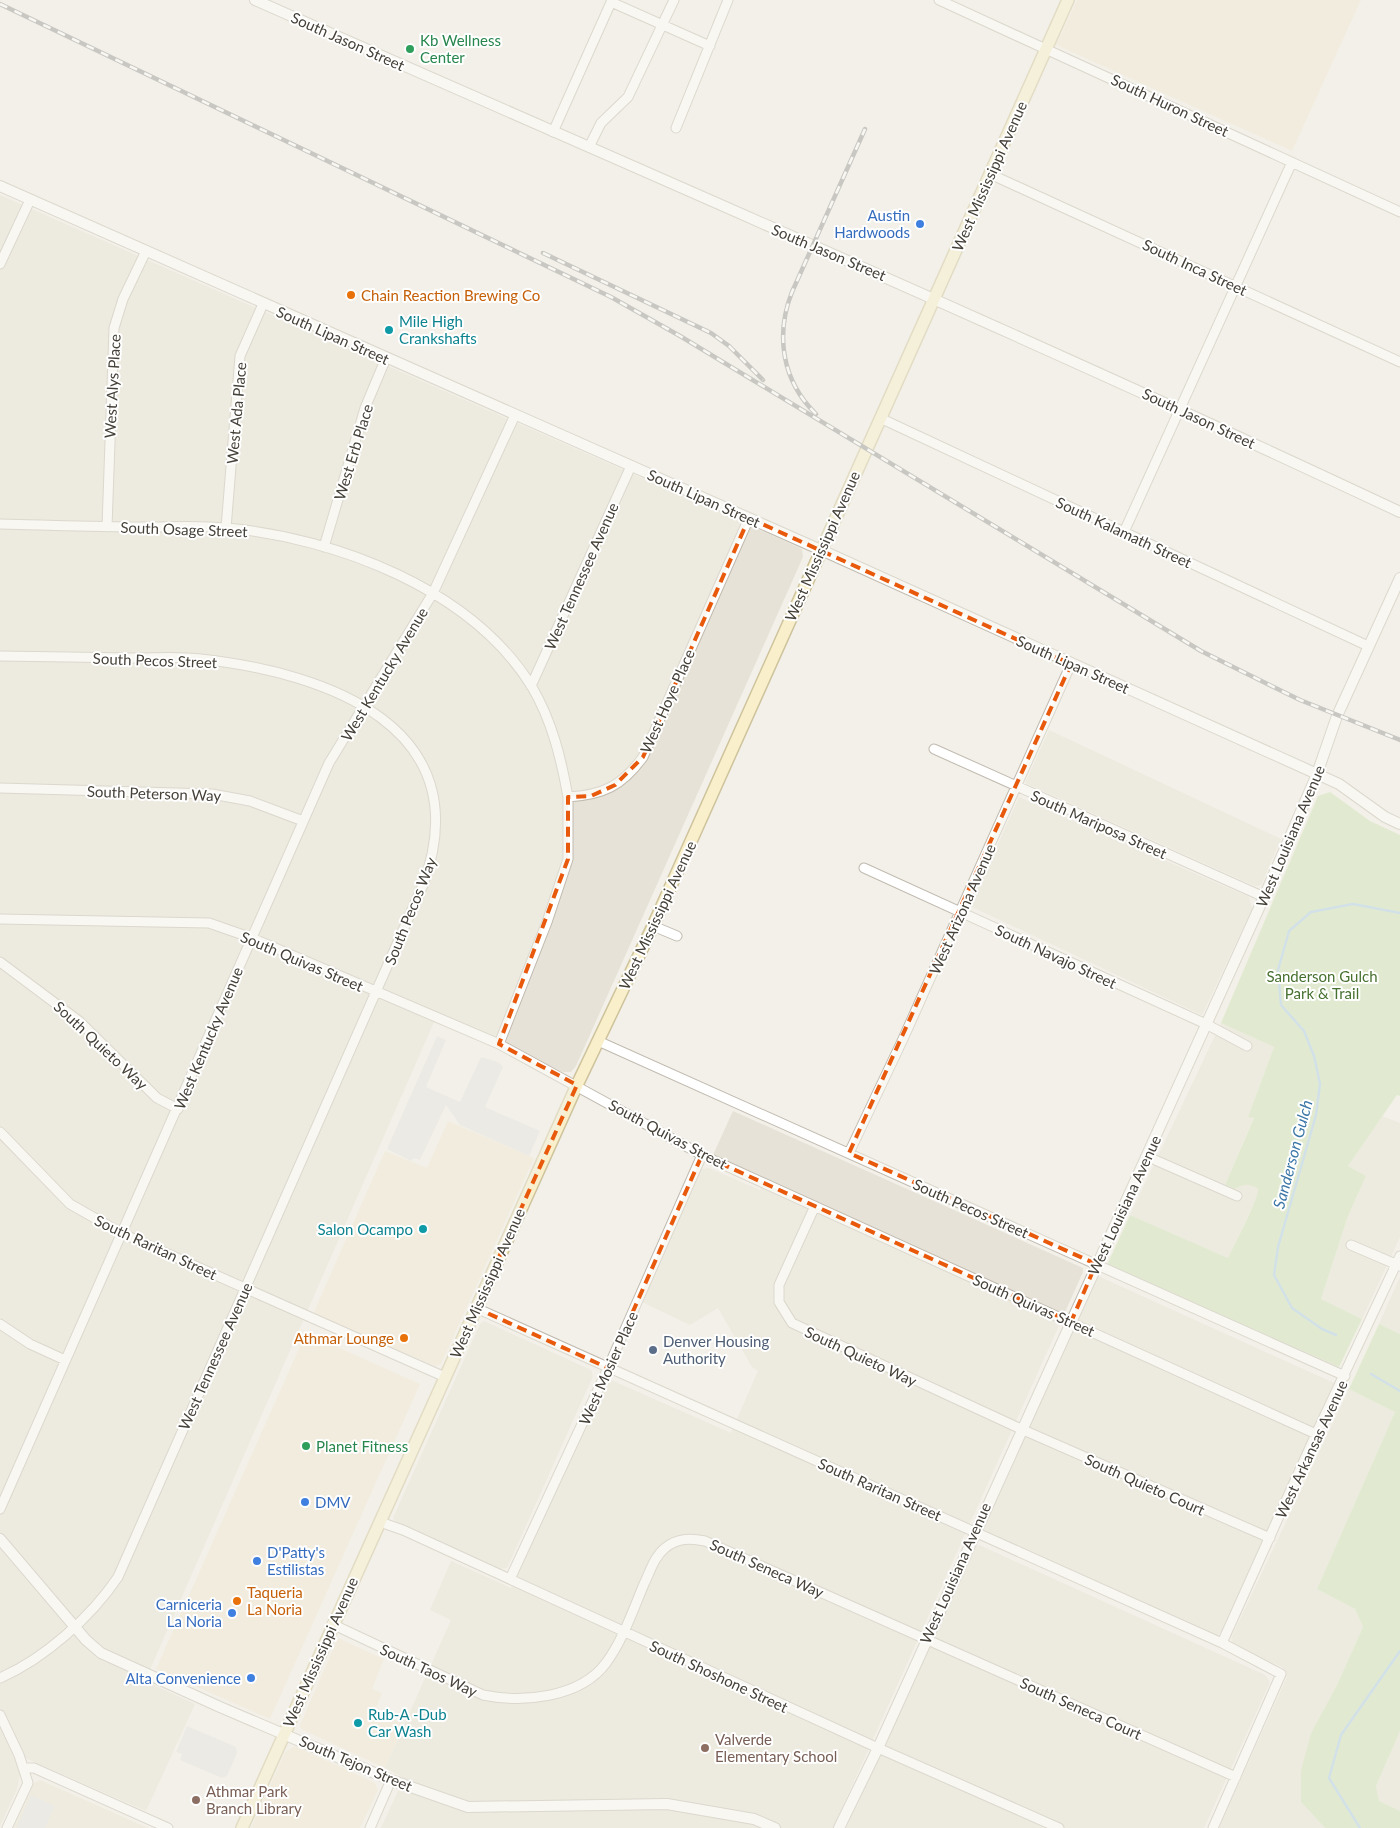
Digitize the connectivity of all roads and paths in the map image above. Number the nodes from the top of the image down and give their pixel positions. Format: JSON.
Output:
{"nodes":[{"id":1,"x":255,"y":0,"type":"edge"},
{"id":2,"x":674,"y":0,"type":"edge"},
{"id":3,"x":728,"y":0,"type":"edge"},
{"id":4,"x":939,"y":0,"type":"edge"},
{"id":5,"x":1068,"y":0,"type":"edge"},
{"id":6,"x":612,"y":1,"type":"edge"},
{"id":7,"x":662,"y":25,"type":"junction"},
{"id":8,"x":710,"y":46,"type":"junction"},
{"id":9,"x":1046,"y":49,"type":"junction"},
{"id":10,"x":676,"y":128,"type":"dead end"},
{"id":11,"x":553,"y":132,"type":"junction"},
{"id":12,"x":589,"y":148,"type":"junction"},
{"id":13,"x":1292,"y":162,"type":"junction"},
{"id":14,"x":990,"y":174,"type":"junction"},
{"id":15,"x":0,"y":186,"type":"edge"},
{"id":16,"x":30,"y":200,"type":"junction"},
{"id":17,"x":1400,"y":212,"type":"edge"},
{"id":18,"x":146,"y":251,"type":"junction"},
{"id":19,"x":0,"y":264,"type":"edge"},
{"id":20,"x":1236,"y":286,"type":"junction"},
{"id":21,"x":934,"y":298,"type":"junction"},
{"id":22,"x":263,"y":304,"type":"junction"},
{"id":23,"x":386,"y":358,"type":"junction"},
{"id":24,"x":1400,"y":362,"type":"edge"},
{"id":25,"x":1180,"y":409,"type":"junction"},
{"id":26,"x":515,"y":415,"type":"junction"},
{"id":27,"x":880,"y":418,"type":"junction"},
{"id":28,"x":631,"y":466,"type":"junction"},
{"id":29,"x":1400,"y":512,"type":"edge"},
{"id":30,"x":749,"y":518,"type":"junction"},
{"id":31,"x":0,"y":524,"type":"edge"},
{"id":32,"x":107,"y":527,"type":"junction"},
{"id":33,"x":226,"y":528,"type":"junction"},
{"id":34,"x":1124,"y":532,"type":"junction"},
{"id":35,"x":324,"y":547,"type":"junction"},
{"id":36,"x":820,"y":549,"type":"junction"},
{"id":37,"x":1400,"y":578,"type":"edge"},
{"id":38,"x":433,"y":592,"type":"junction"},
{"id":39,"x":1368,"y":646,"type":"junction"},
{"id":40,"x":0,"y":656,"type":"edge"},
{"id":41,"x":1071,"y":664,"type":"junction"},
{"id":42,"x":531,"y":686,"type":"junction"},
{"id":43,"x":365,"y":707,"type":"junction"},
{"id":44,"x":934,"y":749,"type":"dead end"},
{"id":45,"x":1318,"y":774,"type":"junction"},
{"id":46,"x":1017,"y":787,"type":"junction"},
{"id":47,"x":0,"y":788,"type":"edge"},
{"id":48,"x":568,"y":797,"type":"junction"},
{"id":49,"x":434,"y":798,"type":"joint"},
{"id":50,"x":303,"y":821,"type":"junction"},
{"id":51,"x":1400,"y":824,"type":"edge"},
{"id":52,"x":864,"y":868,"type":"dead end"},
{"id":53,"x":1264,"y":897,"type":"junction"},
{"id":54,"x":960,"y":912,"type":"junction"},
{"id":55,"x":0,"y":919,"type":"edge"},
{"id":56,"x":653,"y":926,"type":"junction"},
{"id":57,"x":677,"y":936,"type":"dead end"},
{"id":58,"x":252,"y":938,"type":"junction"},
{"id":59,"x":0,"y":962,"type":"edge"},
{"id":60,"x":377,"y":993,"type":"junction"},
{"id":61,"x":1206,"y":1024,"type":"junction"},
{"id":62,"x":598,"y":1041,"type":"junction"},
{"id":63,"x":499,"y":1044,"type":"junction"},
{"id":64,"x":1247,"y":1046,"type":"dead end"},
{"id":65,"x":576,"y":1085,"type":"junction"},
{"id":66,"x":178,"y":1109,"type":"junction"},
{"id":67,"x":0,"y":1132,"type":"edge"},
{"id":68,"x":849,"y":1153,"type":"junction"},
{"id":69,"x":702,"y":1155,"type":"junction"},
{"id":70,"x":1146,"y":1156,"type":"junction"},
{"id":71,"x":1237,"y":1196,"type":"dead end"},
{"id":72,"x":816,"y":1206,"type":"junction"},
{"id":73,"x":121,"y":1233,"type":"junction"},
{"id":74,"x":1351,"y":1245,"type":"dead end"},
{"id":75,"x":1399,"y":1262,"type":"edge"},
{"id":76,"x":1096,"y":1264,"type":"junction"},
{"id":77,"x":245,"y":1289,"type":"junction"},
{"id":78,"x":476,"y":1308,"type":"junction"},
{"id":79,"x":1071,"y":1322,"type":"junction"},
{"id":80,"x":0,"y":1324,"type":"edge"},
{"id":81,"x":65,"y":1360,"type":"junction"},
{"id":82,"x":608,"y":1368,"type":"junction"},
{"id":83,"x":1345,"y":1376,"type":"junction"},
{"id":84,"x":445,"y":1377,"type":"junction"},
{"id":85,"x":1021,"y":1429,"type":"junction"},
{"id":86,"x":1316,"y":1434,"type":"junction"},
{"id":87,"x":0,"y":1510,"type":"edge"},
{"id":88,"x":380,"y":1522,"type":"junction"},
{"id":89,"x":974,"y":1531,"type":"junction"},
{"id":90,"x":1270,"y":1538,"type":"junction"},
{"id":91,"x":0,"y":1539,"type":"edge"},
{"id":92,"x":510,"y":1579,"type":"junction"},
{"id":93,"x":332,"y":1624,"type":"junction"},
{"id":94,"x":75,"y":1627,"type":"junction"},
{"id":95,"x":623,"y":1632,"type":"junction"},
{"id":96,"x":926,"y":1638,"type":"junction"},
{"id":97,"x":1222,"y":1643,"type":"junction"},
{"id":98,"x":0,"y":1678,"type":"edge"},
{"id":99,"x":0,"y":1715,"type":"edge"},
{"id":100,"x":284,"y":1732,"type":"junction"},
{"id":101,"x":878,"y":1748,"type":"junction"},
{"id":102,"x":23,"y":1768,"type":"junction"},
{"id":103,"x":1236,"y":1777,"type":"junction"},
{"id":104,"x":391,"y":1780,"type":"junction"},
{"id":105,"x":7,"y":1828,"type":"edge"},
{"id":106,"x":168,"y":1828,"type":"edge"},
{"id":107,"x":242,"y":1828,"type":"edge"},
{"id":108,"x":370,"y":1828,"type":"edge"},
{"id":109,"x":775,"y":1828,"type":"edge"},
{"id":110,"x":839,"y":1828,"type":"edge"},
{"id":111,"x":1059,"y":1828,"type":"edge"},
{"id":112,"x":1213,"y":1828,"type":"edge"}],
"edges":[{"from":1,"to":11,"type":"street","name":"South Jason Street"},
{"from":2,"to":7,"type":"street"},
{"from":3,"to":8,"type":"street"},
{"from":4,"to":9,"type":"street","name":"South Huron Street"},
{"from":5,"to":9,"type":"main road","name":"West Mississippi Avenue"},
{"from":6,"to":7,"type":"street"},
{"from":6,"to":11,"type":"street"},
{"from":7,"to":8,"type":"street"},
{"from":7,"to":12,"type":"street"},
{"from":8,"to":10,"type":"street"},
{"from":9,"to":13,"type":"street","name":"South Huron Street"},
{"from":9,"to":14,"type":"main road","name":"West Mississippi Avenue"},
{"from":11,"to":12,"type":"street","name":"South Jason Street"},
{"from":12,"to":21,"type":"street","name":"South Jason Street"},
{"from":13,"to":17,"type":"street","name":"South Huron Street"},
{"from":13,"to":20,"type":"street"},
{"from":14,"to":20,"type":"street","name":"South Inca Street"},
{"from":14,"to":21,"type":"main road","name":"West Mississippi Avenue"},
{"from":15,"to":16,"type":"street","name":"South Lipan Street"},
{"from":16,"to":18,"type":"street","name":"South Lipan Street"},
{"from":16,"to":19,"type":"street"},
{"from":18,"to":22,"type":"street","name":"South Lipan Street"},
{"from":18,"to":32,"type":"street","name":"West Alys Place"},
{"from":20,"to":24,"type":"street","name":"South Inca Street"},
{"from":20,"to":25,"type":"street"},
{"from":21,"to":25,"type":"street","name":"South Jason Street"},
{"from":21,"to":27,"type":"main road","name":"West Mississippi Avenue"},
{"from":22,"to":23,"type":"street","name":"South Lipan Street"},
{"from":22,"to":33,"type":"street","name":"West Ada Place"},
{"from":23,"to":26,"type":"street","name":"South Lipan Street"},
{"from":23,"to":35,"type":"street","name":"West Erb Place"},
{"from":25,"to":29,"type":"street","name":"South Jason Street"},
{"from":25,"to":34,"type":"street"},
{"from":26,"to":28,"type":"street","name":"South Lipan Street"},
{"from":26,"to":38,"type":"street","name":"West Kentucky Avenue"},
{"from":27,"to":34,"type":"street","name":"South Kalamath Street"},
{"from":27,"to":36,"type":"main road","name":"West Mississippi Avenue"},
{"from":28,"to":30,"type":"street","name":"South Lipan Street"},
{"from":28,"to":42,"type":"street","name":"West Tennessee Avenue"},
{"from":30,"to":36,"type":"street","name":"South Lipan Street"},
{"from":30,"to":48,"type":"street","name":"West Hoye Place"},
{"from":31,"to":32,"type":"street","name":"South Osage Street"},
{"from":32,"to":33,"type":"street","name":"South Osage Street"},
{"from":33,"to":35,"type":"street","name":"South Osage Street"},
{"from":34,"to":39,"type":"street","name":"South Kalamath Street"},
{"from":35,"to":38,"type":"street","name":"South Osage Street"},
{"from":36,"to":41,"type":"street","name":"South Lipan Street"},
{"from":36,"to":56,"type":"main road","name":"West Mississippi Avenue"},
{"from":37,"to":39,"type":"street","name":"West Louisiana Avenue"},
{"from":38,"to":42,"type":"street","name":"South Osage Street"},
{"from":38,"to":43,"type":"street","name":"West Kentucky Avenue"},
{"from":39,"to":45,"type":"street","name":"West Louisiana Avenue"},
{"from":40,"to":43,"type":"street","name":"South Pecos Street"},
{"from":41,"to":45,"type":"street","name":"South Lipan Street"},
{"from":41,"to":46,"type":"street","name":"West Arizona Avenue"},
{"from":42,"to":48,"type":"street","name":"South Osage Street"},
{"from":43,"to":49,"type":"street","name":"South Pecos Street"},
{"from":43,"to":50,"type":"street","name":"West Kentucky Avenue"},
{"from":44,"to":46,"type":"street","name":"South Mariposa Street"},
{"from":45,"to":51,"type":"street","name":"South Lipan Street"},
{"from":45,"to":53,"type":"street","name":"West Louisiana Avenue"},
{"from":46,"to":53,"type":"street","name":"South Mariposa Street"},
{"from":46,"to":54,"type":"street","name":"West Arizona Avenue"},
{"from":47,"to":50,"type":"street","name":"South Peterson Way"},
{"from":48,"to":63,"type":"street"},
{"from":49,"to":60,"type":"street","name":"South Pecos Way"},
{"from":50,"to":58,"type":"street","name":"West Kentucky Avenue"},
{"from":52,"to":54,"type":"street","name":"South Navajo Street"},
{"from":53,"to":61,"type":"street","name":"West Louisiana Avenue"},
{"from":54,"to":61,"type":"street","name":"South Navajo Street"},
{"from":54,"to":68,"type":"street","name":"West Arizona Avenue"},
{"from":55,"to":58,"type":"street","name":"South Quivas Street"},
{"from":56,"to":57,"type":"street"},
{"from":56,"to":62,"type":"main road","name":"West Mississippi Avenue"},
{"from":58,"to":60,"type":"street","name":"South Quivas Street"},
{"from":58,"to":66,"type":"street","name":"West Kentucky Avenue"},
{"from":59,"to":66,"type":"street","name":"South Quieto Way"},
{"from":60,"to":63,"type":"street","name":"South Quivas Street"},
{"from":60,"to":77,"type":"street","name":"West Tennessee Avenue"},
{"from":61,"to":64,"type":"street","name":"South Navajo Street"},
{"from":61,"to":70,"type":"street","name":"West Louisiana Avenue"},
{"from":62,"to":65,"type":"main road","name":"West Mississippi Avenue"},
{"from":62,"to":68,"type":"street","name":"South Pecos Street"},
{"from":63,"to":65,"type":"street","name":"South Quivas Street"},
{"from":65,"to":69,"type":"street","name":"South Quivas Street"},
{"from":65,"to":78,"type":"main road","name":"West Mississippi Avenue"},
{"from":66,"to":73,"type":"street","name":"West Kentucky Avenue"},
{"from":67,"to":73,"type":"street","name":"South Raritan Street"},
{"from":68,"to":76,"type":"street","name":"South Pecos Street"},
{"from":69,"to":72,"type":"street","name":"South Quivas Street"},
{"from":69,"to":82,"type":"street","name":"West Mosier Place"},
{"from":70,"to":71,"type":"street"},
{"from":70,"to":76,"type":"street","name":"West Louisiana Avenue"},
{"from":72,"to":79,"type":"street","name":"South Quivas Street"},
{"from":72,"to":85,"type":"street","name":"South Quieto Way"},
{"from":73,"to":77,"type":"street","name":"South Raritan Street"},
{"from":73,"to":81,"type":"street","name":"West Kentucky Avenue"},
{"from":74,"to":75,"type":"street"},
{"from":75,"to":83,"type":"street","name":"West Arkansas Avenue"},
{"from":76,"to":79,"type":"street","name":"West Louisiana Avenue"},
{"from":76,"to":83,"type":"street","name":"South Pecos Street"},
{"from":77,"to":84,"type":"street","name":"South Raritan Street"},
{"from":77,"to":94,"type":"street","name":"West Tennessee Avenue"},
{"from":78,"to":82,"type":"street","name":"South Raritan Street"},
{"from":78,"to":84,"type":"main road","name":"West Mississippi Avenue"},
{"from":79,"to":85,"type":"street","name":"West Louisiana Avenue"},
{"from":79,"to":86,"type":"street","name":"South Quivas Street"},
{"from":80,"to":81,"type":"street"},
{"from":81,"to":87,"type":"street","name":"West Kentucky Avenue"},
{"from":82,"to":89,"type":"street","name":"South Raritan Street"},
{"from":82,"to":92,"type":"street","name":"West Mosier Place"},
{"from":83,"to":86,"type":"street","name":"West Arkansas Avenue"},
{"from":84,"to":88,"type":"main road","name":"West Mississippi Avenue"},
{"from":85,"to":89,"type":"street","name":"West Louisiana Avenue"},
{"from":85,"to":90,"type":"street","name":"South Quieto Court"},
{"from":86,"to":90,"type":"street","name":"West Arkansas Avenue"},
{"from":88,"to":92,"type":"street","name":"South Shoshone Street"},
{"from":88,"to":93,"type":"main road","name":"West Mississippi Avenue"},
{"from":89,"to":96,"type":"street","name":"West Louisiana Avenue"},
{"from":89,"to":97,"type":"street","name":"South Raritan Street"},
{"from":90,"to":97,"type":"street","name":"West Arkansas Avenue"},
{"from":91,"to":94,"type":"street","name":"South Tejon Street"},
{"from":92,"to":95,"type":"street","name":"South Shoshone Street"},
{"from":93,"to":95,"type":"street","name":"South Taos Way"},
{"from":93,"to":100,"type":"main road","name":"West Mississippi Avenue"},
{"from":94,"to":98,"type":"street","name":"West Tennessee Avenue"},
{"from":94,"to":100,"type":"street","name":"South Tejon Street"},
{"from":95,"to":96,"type":"street","name":"South Seneca Way"},
{"from":95,"to":101,"type":"street","name":"South Shoshone Street"},
{"from":96,"to":101,"type":"street","name":"West Louisiana Avenue"},
{"from":96,"to":103,"type":"street","name":"South Seneca Court"},
{"from":97,"to":103,"type":"street","name":"South Raritan Street"},
{"from":99,"to":102,"type":"street"},
{"from":100,"to":104,"type":"street","name":"South Tejon Street"},
{"from":100,"to":107,"type":"main road","name":"West Mississippi Avenue"},
{"from":101,"to":110,"type":"street","name":"West Louisiana Avenue"},
{"from":101,"to":111,"type":"street","name":"South Shoshone Street"},
{"from":102,"to":105,"type":"street"},
{"from":102,"to":106,"type":"street"},
{"from":103,"to":112,"type":"street"},
{"from":104,"to":108,"type":"street"},
{"from":104,"to":109,"type":"street","name":"South Tejon Street"}]}
